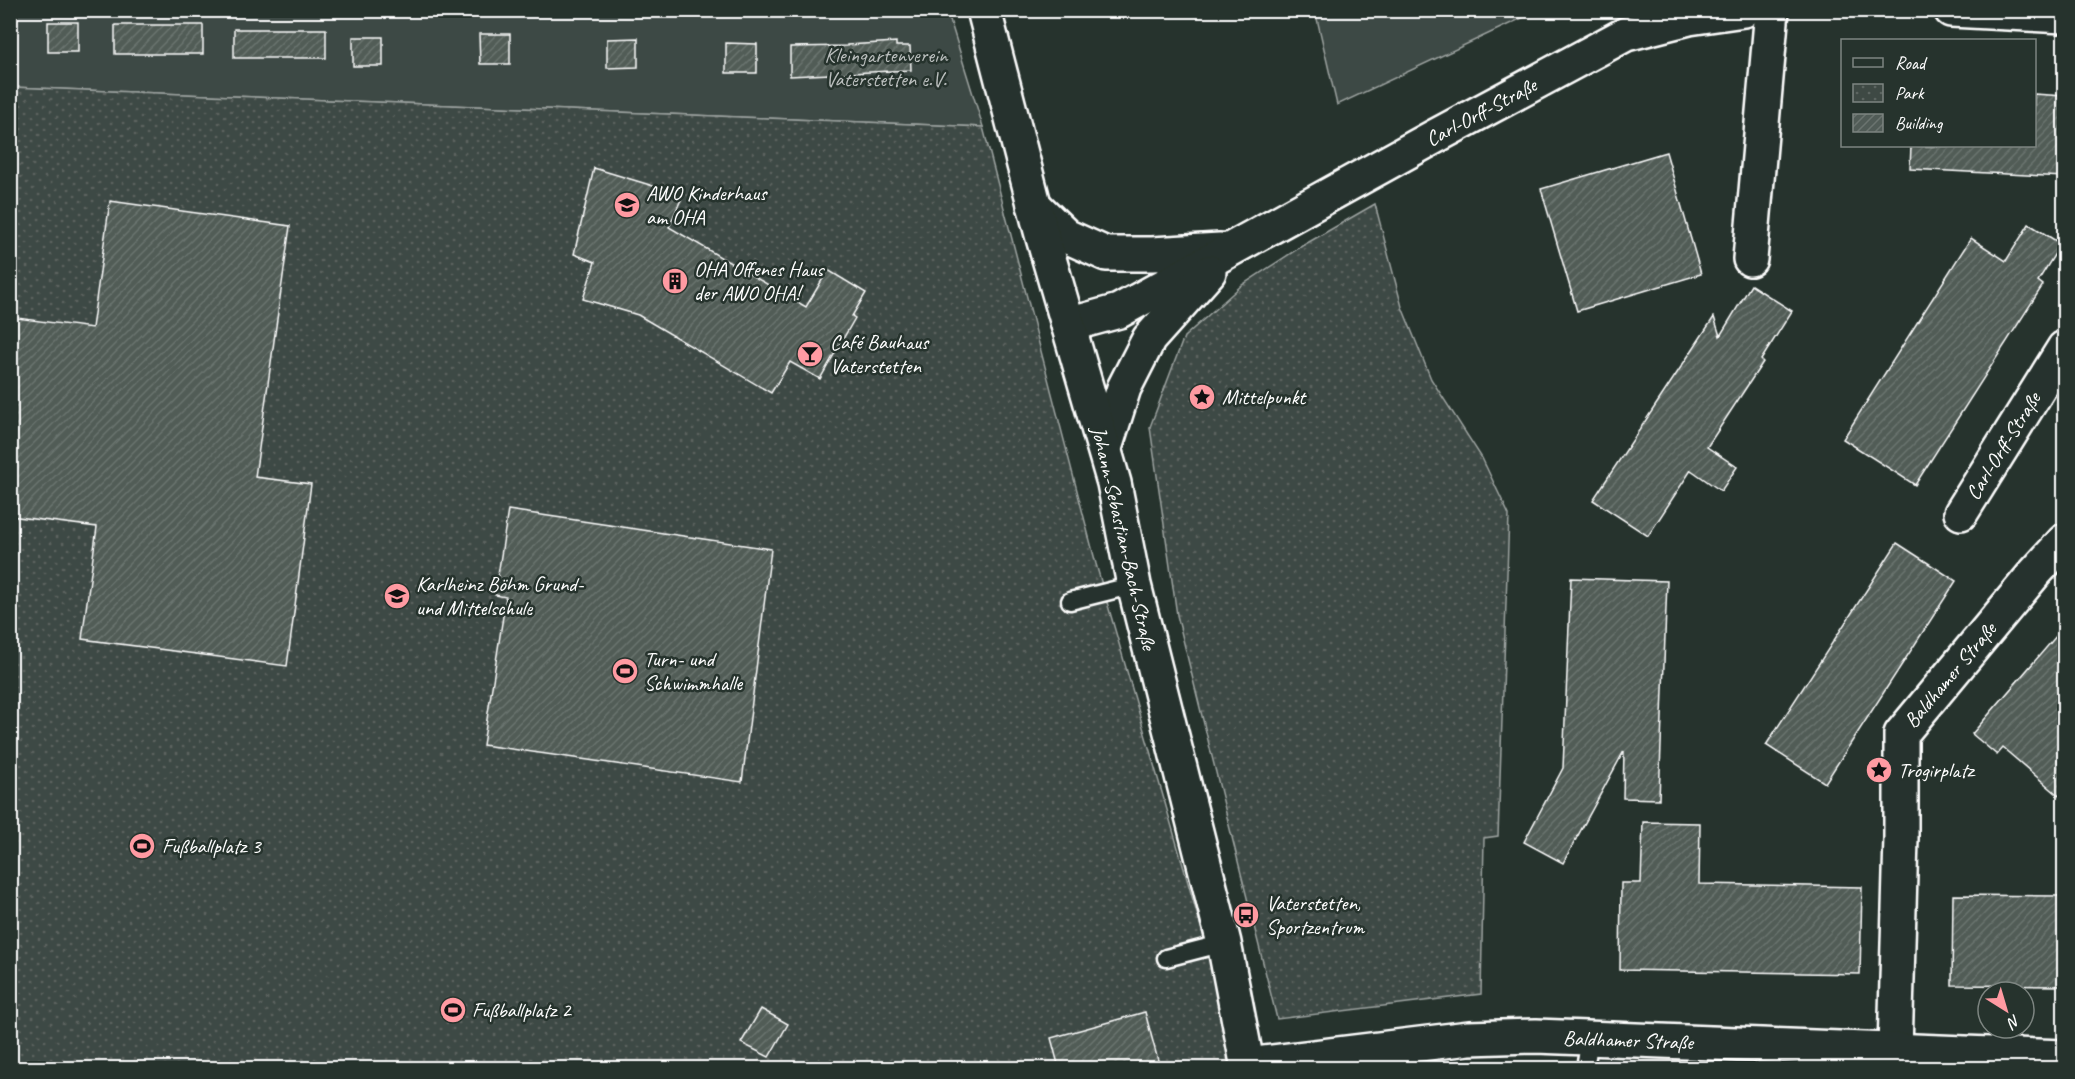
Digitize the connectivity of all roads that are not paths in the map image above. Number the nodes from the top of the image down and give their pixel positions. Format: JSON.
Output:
{"nodes":[{"id":1,"x":984,"y":10,"type":"edge"},
{"id":2,"x":1744,"y":10,"type":"edge"},
{"id":3,"x":1772,"y":10,"type":"edge"},
{"id":4,"x":1951,"y":10,"type":"edge"},
{"id":5,"x":2064,"y":16,"type":"edge"},
{"id":6,"x":1622,"y":22,"type":"edge"},
{"id":7,"x":1034,"y":205,"type":"junction"},
{"id":8,"x":1231,"y":249,"type":"junction"},
{"id":9,"x":1750,"y":259,"type":"dead end"},
{"id":10,"x":1068,"y":325,"type":"junction"},
{"id":11,"x":2064,"y":348,"type":"edge"},
{"id":12,"x":1105,"y":448,"type":"junction"},
{"id":13,"x":1961,"y":513,"type":"dead end"},
{"id":14,"x":2064,"y":541,"type":"edge"},
{"id":15,"x":1134,"y":585,"type":"junction"},
{"id":16,"x":1070,"y":601,"type":"dead end"},
{"id":17,"x":1224,"y":943,"type":"junction"},
{"id":18,"x":1166,"y":958,"type":"dead end"},
{"id":19,"x":1469,"y":1038,"type":"junction"},
{"id":20,"x":1895,"y":1050,"type":"junction"},
{"id":21,"x":1587,"y":1053,"type":"edge"},
{"id":22,"x":2064,"y":1057,"type":"edge"},
{"id":23,"x":1839,"y":1058,"type":"edge"},
{"id":24,"x":1248,"y":1067,"type":"edge"},
{"id":25,"x":1393,"y":1068,"type":"edge"}],
"edges":[{"from":1,"to":7,"type":"street","name":"Johann-Sebastian-Bach-Straße"},
{"from":2,"to":6,"type":"street","name":"Carl-Orff-Straße"},
{"from":3,"to":9,"type":"street"},
{"from":4,"to":5,"type":"street"},
{"from":6,"to":8,"type":"street","name":"Carl-Orff-Straße"},
{"from":7,"to":8,"type":"street","name":"Carl-Orff-Straße"},
{"from":7,"to":10,"type":"street","name":"Johann-Sebastian-Bach-Straße"},
{"from":8,"to":10,"type":"street","name":"Carl-Orff-Straße"},
{"from":8,"to":12,"type":"street","name":"Carl-Orff-Straße"},
{"from":10,"to":12,"type":"street","name":"Johann-Sebastian-Bach-Straße"},
{"from":11,"to":13,"type":"street","name":"Carl-Orff-Straße"},
{"from":12,"to":15,"type":"street","name":"Johann-Sebastian-Bach-Straße"},
{"from":14,"to":20,"type":"street","name":"Baldhamer Straße"},
{"from":15,"to":16,"type":"lane"},
{"from":15,"to":17,"type":"street","name":"Johann-Sebastian-Bach-Straße"},
{"from":17,"to":18,"type":"lane"},
{"from":17,"to":24,"type":"street","name":"Johann-Sebastian-Bach-Straße"},
{"from":19,"to":21,"type":"street","name":"Baldhamer Straße"},
{"from":19,"to":24,"type":"street","name":"Baldhamer Straße"},
{"from":19,"to":25,"type":"street","name":"Baldhamer Straße"},
{"from":20,"to":22,"type":"street","name":"Baldhamer Straße"},
{"from":20,"to":23,"type":"street","name":"Baldhamer Straße"},
{"from":21,"to":23,"type":"street","name":"Baldhamer Straße"}]}
